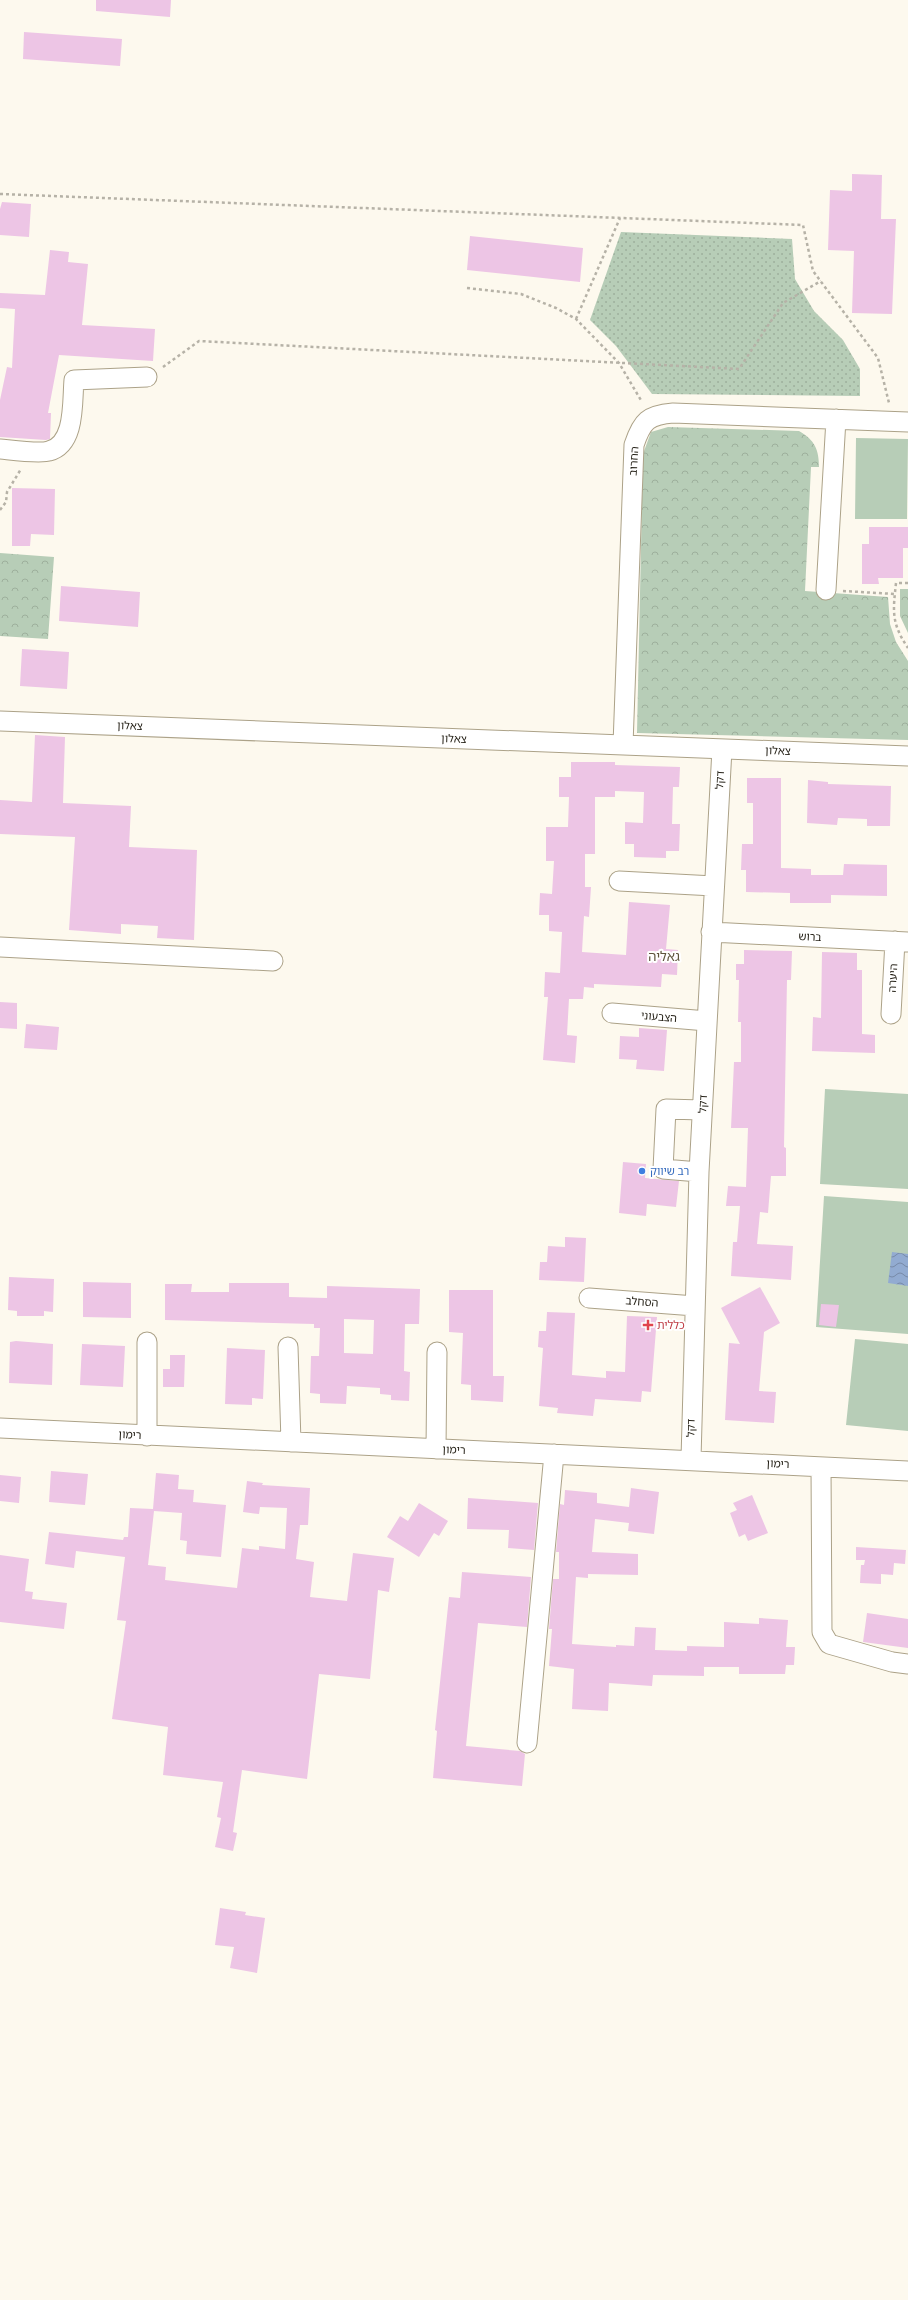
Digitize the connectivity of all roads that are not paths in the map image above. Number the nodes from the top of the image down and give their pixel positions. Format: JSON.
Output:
{"nodes":[{"id":1,"x":147,"y":377,"type":"road end"},
{"id":2,"x":836,"y":419,"type":"junction"},
{"id":3,"x":900,"y":421,"type":"edge"},
{"id":4,"x":0,"y":449,"type":"edge"},
{"id":5,"x":826,"y":590,"type":"road end"},
{"id":6,"x":0,"y":721,"type":"edge"},
{"id":7,"x":623,"y":745,"type":"junction"},
{"id":8,"x":722,"y":749,"type":"junction"},
{"id":9,"x":908,"y":756,"type":"edge"},
{"id":10,"x":619,"y":881,"type":"dead end"},
{"id":11,"x":714,"y":886,"type":"junction"},
{"id":12,"x":711,"y":932,"type":"junction"},
{"id":13,"x":902,"y":942,"type":"edge"},
{"id":14,"x":0,"y":947,"type":"edge"},
{"id":15,"x":273,"y":961,"type":"dead end"},
{"id":16,"x":612,"y":1013,"type":"dead end"},
{"id":17,"x":891,"y":1014,"type":"dead end"},
{"id":18,"x":707,"y":1020,"type":"junction"},
{"id":19,"x":702,"y":1110,"type":"junction"},
{"id":20,"x":699,"y":1172,"type":"junction"},
{"id":21,"x":590,"y":1298,"type":"dead end"},
{"id":22,"x":695,"y":1306,"type":"junction"},
{"id":23,"x":147,"y":1342,"type":"dead end"},
{"id":24,"x":288,"y":1347,"type":"dead end"},
{"id":25,"x":437,"y":1352,"type":"dead end"},
{"id":26,"x":0,"y":1428,"type":"edge"},
{"id":27,"x":147,"y":1436,"type":"junction"},
{"id":28,"x":291,"y":1442,"type":"junction"},
{"id":29,"x":436,"y":1449,"type":"junction"},
{"id":30,"x":554,"y":1454,"type":"junction"},
{"id":31,"x":691,"y":1459,"type":"junction"},
{"id":32,"x":821,"y":1467,"type":"junction"},
{"id":33,"x":908,"y":1471,"type":"edge"},
{"id":34,"x":908,"y":1664,"type":"edge"},
{"id":35,"x":527,"y":1742,"type":"dead end"}],
"edges":[{"from":1,"to":4,"type":"street"},
{"from":2,"to":3,"type":"street"},
{"from":2,"to":5,"type":"street"},
{"from":2,"to":7,"type":"street","name":"החרוב"},
{"from":6,"to":7,"type":"street","name":"צאלון"},
{"from":7,"to":8,"type":"street","name":"צאלון"},
{"from":8,"to":9,"type":"street","name":"צאלון"},
{"from":8,"to":11,"type":"street","name":"דקל"},
{"from":10,"to":11,"type":"street"},
{"from":11,"to":12,"type":"street","name":"דקל"},
{"from":12,"to":13,"type":"street","name":"ברוש"},
{"from":12,"to":18,"type":"street","name":"דקל"},
{"from":13,"to":17,"type":"street","name":"היערה"},
{"from":14,"to":15,"type":"street"},
{"from":16,"to":18,"type":"street","name":"הצבעוני"},
{"from":18,"to":19,"type":"street","name":"דקל"},
{"from":19,"to":20,"type":"street","name":"דקל"},
{"from":19,"to":20,"type":"street"},
{"from":20,"to":22,"type":"street","name":"דקל"},
{"from":21,"to":22,"type":"street","name":"הסחלב"},
{"from":22,"to":31,"type":"street","name":"דקל"},
{"from":23,"to":27,"type":"street"},
{"from":24,"to":28,"type":"street"},
{"from":25,"to":29,"type":"street"},
{"from":26,"to":27,"type":"street","name":"רימון"},
{"from":27,"to":28,"type":"street","name":"רימון"},
{"from":28,"to":29,"type":"street","name":"רימון"},
{"from":29,"to":30,"type":"street","name":"רימון"},
{"from":30,"to":31,"type":"street","name":"רימון"},
{"from":30,"to":35,"type":"street"},
{"from":31,"to":32,"type":"street","name":"רימון"},
{"from":32,"to":33,"type":"street","name":"רימון"},
{"from":32,"to":34,"type":"street"}]}
